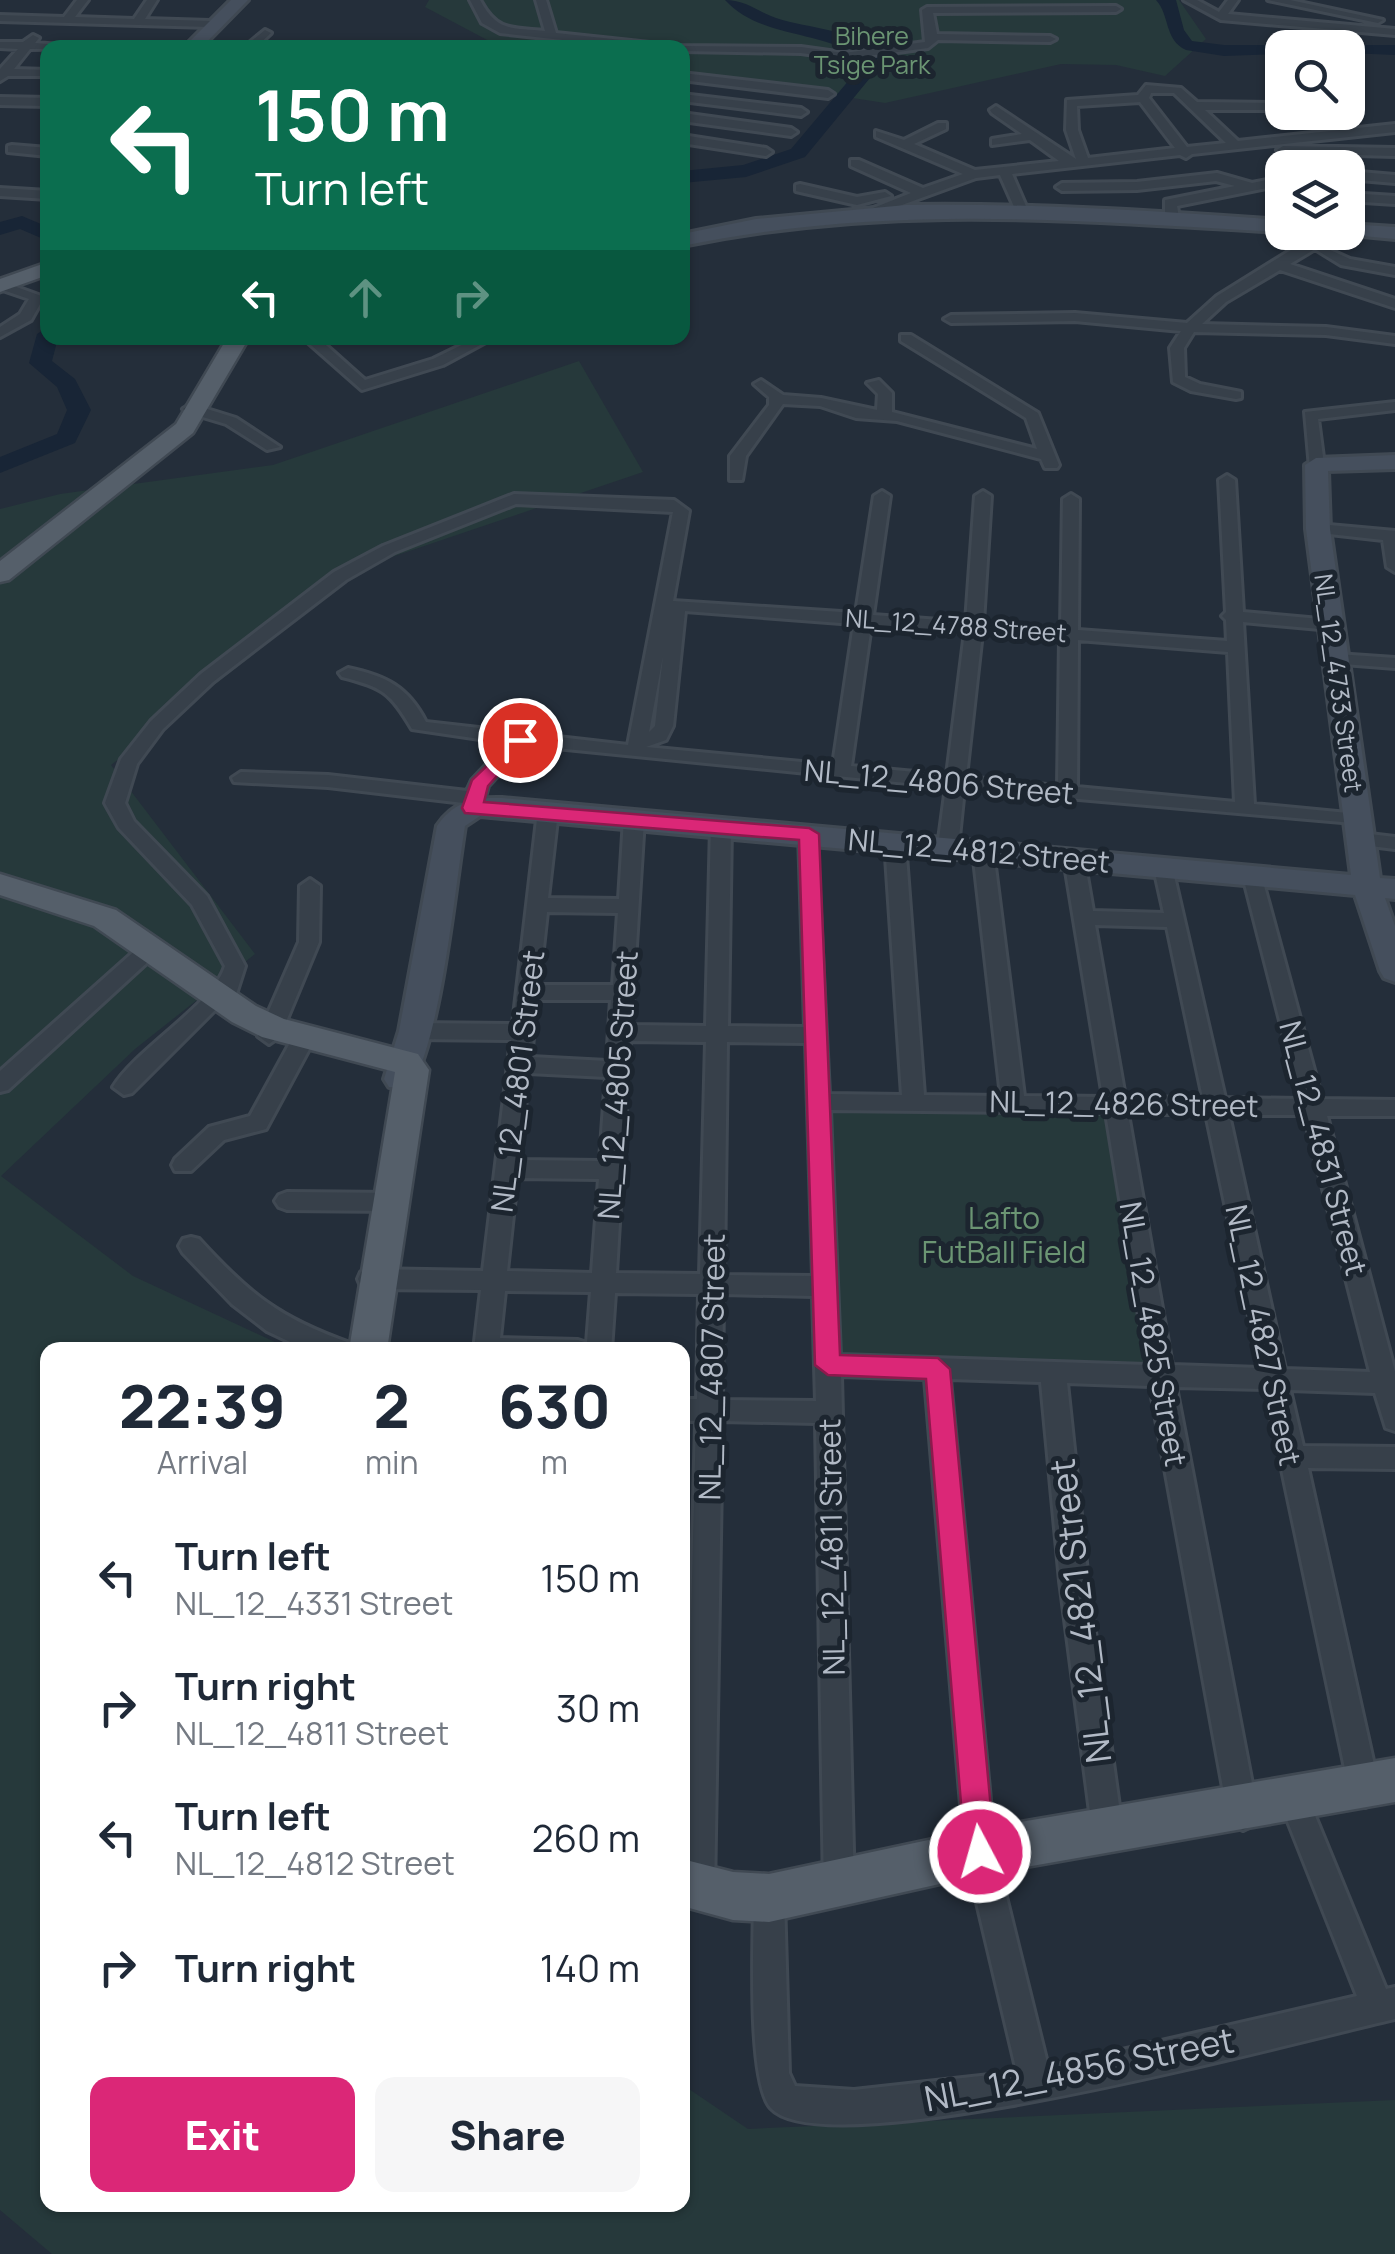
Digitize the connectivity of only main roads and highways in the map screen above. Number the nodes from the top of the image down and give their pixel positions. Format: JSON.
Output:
{"nodes":[{"id":1,"x":40,"y":273,"type":"edge"},
{"id":2,"x":2,"y":287,"type":"edge"},
{"id":3,"x":231,"y":345,"type":"edge"},
{"id":4,"x":195,"y":410,"type":"junction"},
{"id":5,"x":0,"y":566,"type":"edge"},
{"id":6,"x":0,"y":574,"type":"edge"},
{"id":7,"x":0,"y":888,"type":"edge"},
{"id":8,"x":213,"y":1000,"type":"junction"},
{"id":9,"x":373,"y":1278,"type":"junction"},
{"id":10,"x":355,"y":1342,"type":"edge"},
{"id":11,"x":369,"y":1342,"type":"edge"},
{"id":12,"x":1380,"y":1791,"type":"edge"},
{"id":13,"x":691,"y":1894,"type":"edge"}],
"edges":[{"from":1,"to":2,"type":"main road"},
{"from":3,"to":4,"type":"main road"},
{"from":4,"to":5,"type":"main road"},
{"from":4,"to":6,"type":"main road"},
{"from":7,"to":8,"type":"main road"},
{"from":7,"to":8,"type":"main road"},
{"from":8,"to":9,"type":"main road"},
{"from":9,"to":10,"type":"main road"},
{"from":9,"to":11,"type":"main road"},
{"from":12,"to":13,"type":"main road"}]}
